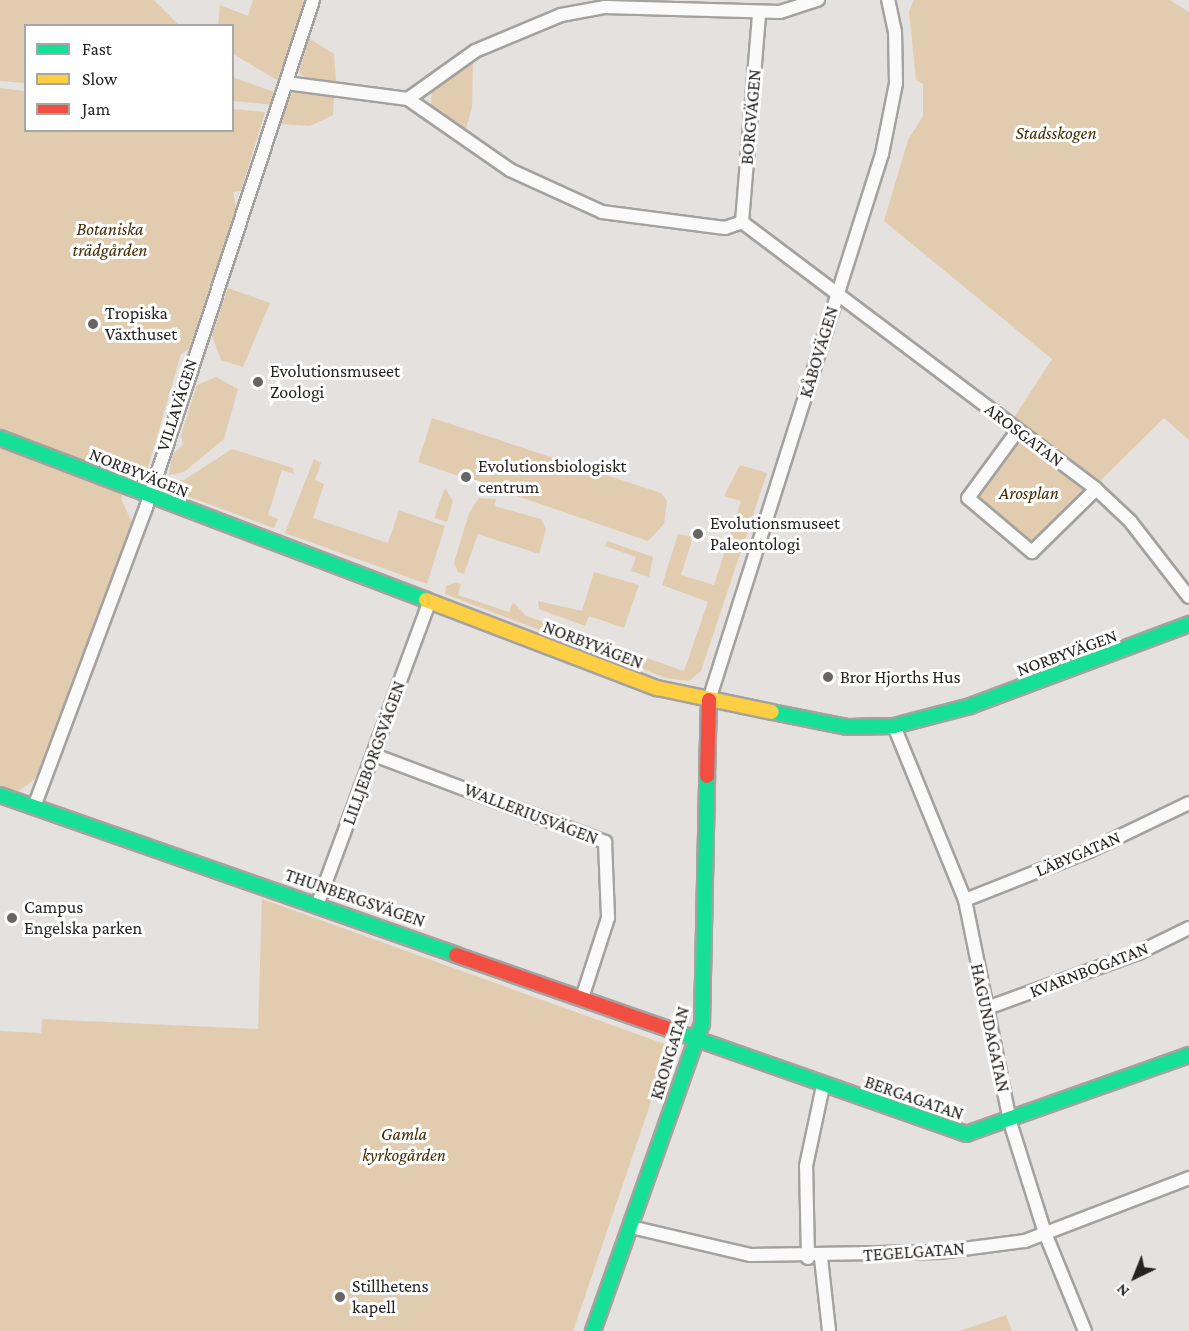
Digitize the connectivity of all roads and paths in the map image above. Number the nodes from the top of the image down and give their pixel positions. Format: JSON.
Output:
{"nodes":[{"id":1,"x":313,"y":0,"type":"edge"},
{"id":2,"x":818,"y":0,"type":"edge"},
{"id":3,"x":888,"y":0,"type":"edge"},
{"id":4,"x":759,"y":13,"type":"junction"},
{"id":5,"x":286,"y":84,"type":"junction"},
{"id":6,"x":408,"y":99,"type":"junction"},
{"id":7,"x":742,"y":222,"type":"junction"},
{"id":8,"x":837,"y":294,"type":"junction"},
{"id":9,"x":1018,"y":430,"type":"junction"},
{"id":10,"x":0,"y":438,"type":"edge"},
{"id":11,"x":1096,"y":489,"type":"junction"},
{"id":12,"x":148,"y":496,"type":"junction"},
{"id":13,"x":1189,"y":597,"type":"edge"},
{"id":14,"x":429,"y":603,"type":"junction"},
{"id":15,"x":1189,"y":624,"type":"edge"},
{"id":16,"x":709,"y":700,"type":"junction"},
{"id":17,"x":894,"y":726,"type":"junction"},
{"id":18,"x":374,"y":755,"type":"junction"},
{"id":19,"x":0,"y":795,"type":"edge"},
{"id":20,"x":1189,"y":803,"type":"edge"},
{"id":21,"x":34,"y":807,"type":"junction"},
{"id":22,"x":965,"y":900,"type":"junction"},
{"id":23,"x":318,"y":903,"type":"junction"},
{"id":24,"x":1189,"y":928,"type":"edge"},
{"id":25,"x":582,"y":998,"type":"junction"},
{"id":26,"x":987,"y":1008,"type":"junction"},
{"id":27,"x":696,"y":1038,"type":"junction"},
{"id":28,"x":1189,"y":1054,"type":"edge"},
{"id":29,"x":823,"y":1086,"type":"junction"},
{"id":30,"x":1010,"y":1122,"type":"junction"},
{"id":31,"x":1189,"y":1178,"type":"edge"},
{"id":32,"x":631,"y":1227,"type":"junction"},
{"id":33,"x":1045,"y":1233,"type":"junction"},
{"id":34,"x":814,"y":1258,"type":"junction"},
{"id":35,"x":592,"y":1331,"type":"edge"},
{"id":36,"x":829,"y":1331,"type":"edge"},
{"id":37,"x":1085,"y":1331,"type":"edge"}],
"edges":[{"from":1,"to":5,"type":"street","name":"VILLAVÄGEN"},
{"from":2,"to":4,"type":"street"},
{"from":3,"to":8,"type":"street","name":"KÅBOVÄGEN"},
{"from":4,"to":6,"type":"street"},
{"from":4,"to":7,"type":"street","name":"BORGVÄGEN"},
{"from":5,"to":6,"type":"street"},
{"from":5,"to":12,"type":"street","name":"VILLAVÄGEN"},
{"from":6,"to":7,"type":"street"},
{"from":7,"to":8,"type":"street","name":"AROSGATAN"},
{"from":8,"to":9,"type":"street","name":"AROSGATAN"},
{"from":8,"to":16,"type":"street","name":"KÅBOVÄGEN"},
{"from":9,"to":11,"type":"street","name":"AROSGATAN"},
{"from":9,"to":11,"type":"street"},
{"from":10,"to":12,"type":"street","name":"NORBYVÄGEN"},
{"from":11,"to":13,"type":"street","name":"AROSGATAN"},
{"from":12,"to":14,"type":"street","name":"NORBYVÄGEN"},
{"from":12,"to":21,"type":"street","name":"VILLAVÄGEN"},
{"from":14,"to":16,"type":"street","name":"NORBYVÄGEN"},
{"from":14,"to":18,"type":"street","name":"LILLJEBORGSVÄGEN"},
{"from":15,"to":17,"type":"street","name":"NORBYVÄGEN"},
{"from":16,"to":17,"type":"street","name":"NORBYVÄGEN"},
{"from":16,"to":27,"type":"street","name":"KRONGATAN"},
{"from":17,"to":22,"type":"street","name":"HAGUNDAGATAN"},
{"from":18,"to":23,"type":"street","name":"LILLJEBORGSVÄGEN"},
{"from":18,"to":25,"type":"street","name":"WALLERIUSVÄGEN"},
{"from":19,"to":21,"type":"street","name":"THUNBERGSVÄGEN"},
{"from":20,"to":22,"type":"street","name":"LÄBYGATAN"},
{"from":21,"to":23,"type":"street","name":"THUNBERGSVÄGEN"},
{"from":22,"to":26,"type":"street","name":"HAGUNDAGATAN"},
{"from":23,"to":25,"type":"street","name":"THUNBERGSVÄGEN"},
{"from":24,"to":26,"type":"street","name":"KVARNBOGATAN"},
{"from":25,"to":27,"type":"street","name":"THUNBERGSVÄGEN"},
{"from":26,"to":30,"type":"street","name":"HAGUNDAGATAN"},
{"from":27,"to":29,"type":"street","name":"BERGAGATAN"},
{"from":27,"to":32,"type":"street","name":"KRONGATAN"},
{"from":28,"to":30,"type":"street","name":"BERGAGATAN"},
{"from":29,"to":30,"type":"street","name":"BERGAGATAN"},
{"from":29,"to":34,"type":"street"},
{"from":30,"to":33,"type":"street","name":"HAGUNDAGATAN"},
{"from":31,"to":33,"type":"street","name":"TEGELGATAN"},
{"from":32,"to":34,"type":"street","name":"TEGELGATAN"},
{"from":32,"to":35,"type":"street","name":"KRONGATAN"},
{"from":33,"to":34,"type":"street","name":"TEGELGATAN"},
{"from":33,"to":37,"type":"street","name":"HAGUNDAGATAN"},
{"from":34,"to":36,"type":"street"}]}
